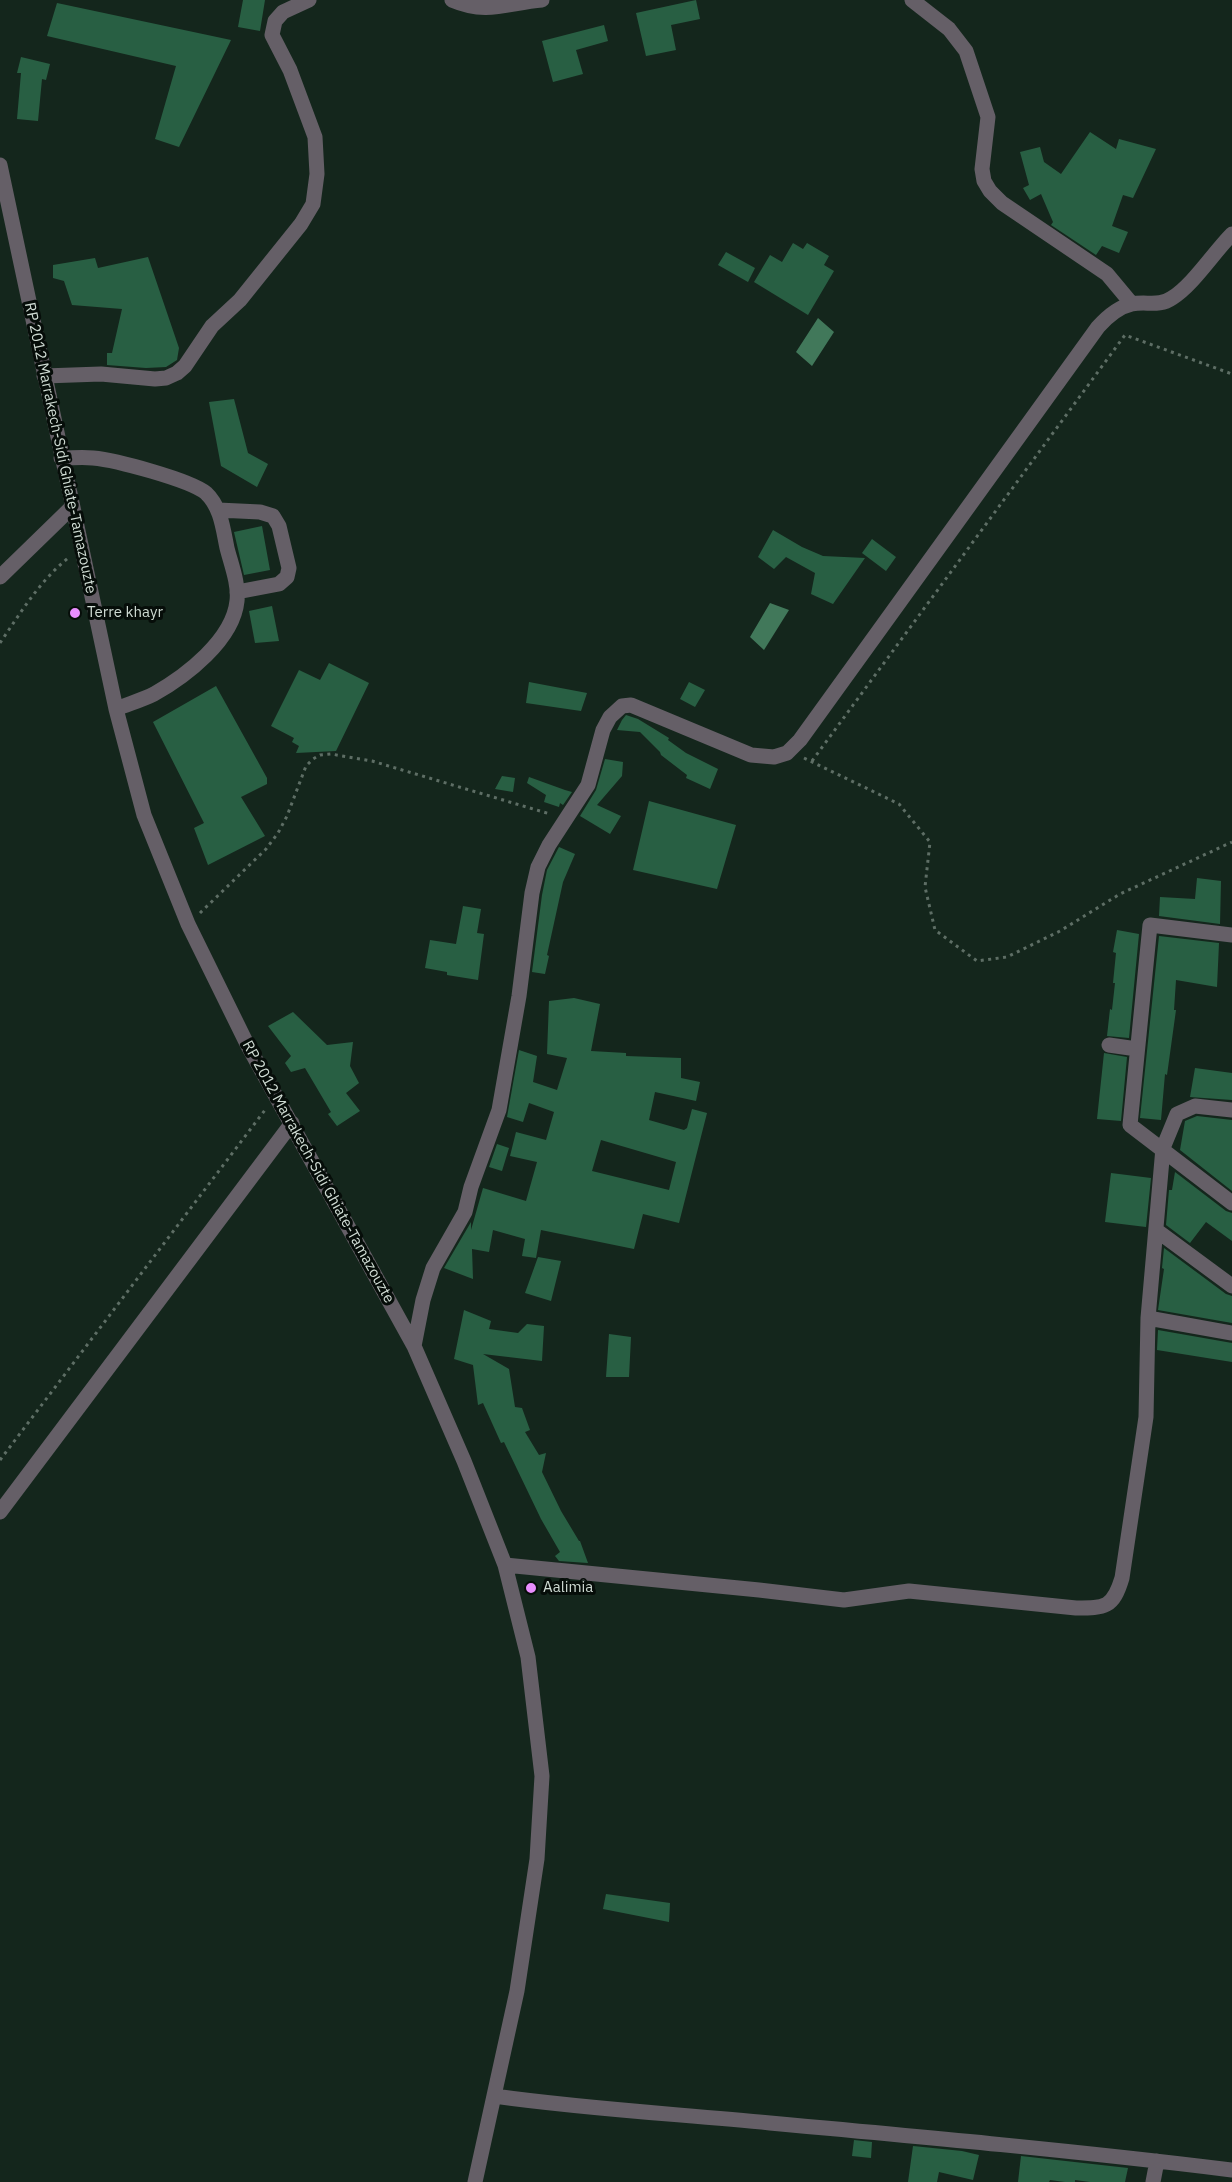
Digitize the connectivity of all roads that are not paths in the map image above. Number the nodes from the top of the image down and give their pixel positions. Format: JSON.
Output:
{"nodes":[{"id":1,"x":309,"y":0,"type":"edge"},
{"id":2,"x":453,"y":0,"type":"edge"},
{"id":3,"x":542,"y":0,"type":"edge"},
{"id":4,"x":912,"y":0,"type":"edge"},
{"id":5,"x":0,"y":165,"type":"edge"},
{"id":6,"x":1232,"y":234,"type":"edge"},
{"id":7,"x":1132,"y":304,"type":"junction"},
{"id":8,"x":44,"y":376,"type":"junction"},
{"id":9,"x":61,"y":458,"type":"junction"},
{"id":10,"x":72,"y":507,"type":"junction"},
{"id":11,"x":218,"y":510,"type":"junction"},
{"id":12,"x":0,"y":577,"type":"edge"},
{"id":13,"x":237,"y":592,"type":"junction"},
{"id":14,"x":116,"y":709,"type":"junction"},
{"id":15,"x":1232,"y":935,"type":"edge"},
{"id":16,"x":1109,"y":1045,"type":"dead end"},
{"id":17,"x":1137,"y":1049,"type":"junction"},
{"id":18,"x":1232,"y":1110,"type":"edge"},
{"id":19,"x":292,"y":1123,"type":"junction"},
{"id":20,"x":1163,"y":1148,"type":"junction"},
{"id":21,"x":1232,"y":1203,"type":"edge"},
{"id":22,"x":1156,"y":1230,"type":"junction"},
{"id":23,"x":1232,"y":1286,"type":"edge"},
{"id":24,"x":1148,"y":1318,"type":"junction"},
{"id":25,"x":1232,"y":1333,"type":"edge"},
{"id":26,"x":414,"y":1346,"type":"junction"},
{"id":27,"x":0,"y":1512,"type":"edge"},
{"id":28,"x":505,"y":1565,"type":"junction"},
{"id":29,"x":494,"y":2096,"type":"junction"},
{"id":30,"x":1157,"y":2161,"type":"junction"},
{"id":31,"x":1232,"y":2170,"type":"edge"},
{"id":32,"x":475,"y":2182,"type":"edge"},
{"id":33,"x":1153,"y":2182,"type":"edge"}],
"edges":[{"from":1,"to":8,"type":"street"},
{"from":2,"to":3,"type":"street"},
{"from":4,"to":7,"type":"street"},
{"from":5,"to":8,"type":"street","name":"RP 2012 Marrakech-Sidi Ghiate-Tamazouzte"},
{"from":6,"to":7,"type":"street"},
{"from":7,"to":26,"type":"street"},
{"from":8,"to":9,"type":"street","name":"RP 2012 Marrakech-Sidi Ghiate-Tamazouzte"},
{"from":9,"to":10,"type":"street","name":"RP 2012 Marrakech-Sidi Ghiate-Tamazouzte"},
{"from":9,"to":11,"type":"street"},
{"from":10,"to":12,"type":"street"},
{"from":10,"to":14,"type":"street","name":"RP 2012 Marrakech-Sidi Ghiate-Tamazouzte"},
{"from":11,"to":13,"type":"street"},
{"from":11,"to":13,"type":"street"},
{"from":13,"to":14,"type":"street"},
{"from":14,"to":19,"type":"street","name":"RP 2012 Marrakech-Sidi Ghiate-Tamazouzte"},
{"from":15,"to":17,"type":"street"},
{"from":16,"to":17,"type":"street"},
{"from":17,"to":20,"type":"street"},
{"from":18,"to":20,"type":"street"},
{"from":19,"to":26,"type":"street","name":"RP 2012 Marrakech-Sidi Ghiate-Tamazouzte"},
{"from":19,"to":27,"type":"street"},
{"from":20,"to":21,"type":"street"},
{"from":20,"to":22,"type":"street"},
{"from":22,"to":23,"type":"street"},
{"from":22,"to":24,"type":"street"},
{"from":24,"to":25,"type":"street"},
{"from":24,"to":28,"type":"street"},
{"from":26,"to":28,"type":"street","name":"RP 2012 Marrakech-Sidi Ghiate-Tamazouzte"},
{"from":28,"to":29,"type":"street","name":"RP 2012 Marrakech-Sidi Ghiate-Tamazouzte"},
{"from":29,"to":30,"type":"street"},
{"from":29,"to":32,"type":"street","name":"RP 2012 Marrakech-Sidi Ghiate-Tamazouzte"},
{"from":30,"to":31,"type":"street"},
{"from":30,"to":33,"type":"street"}]}
